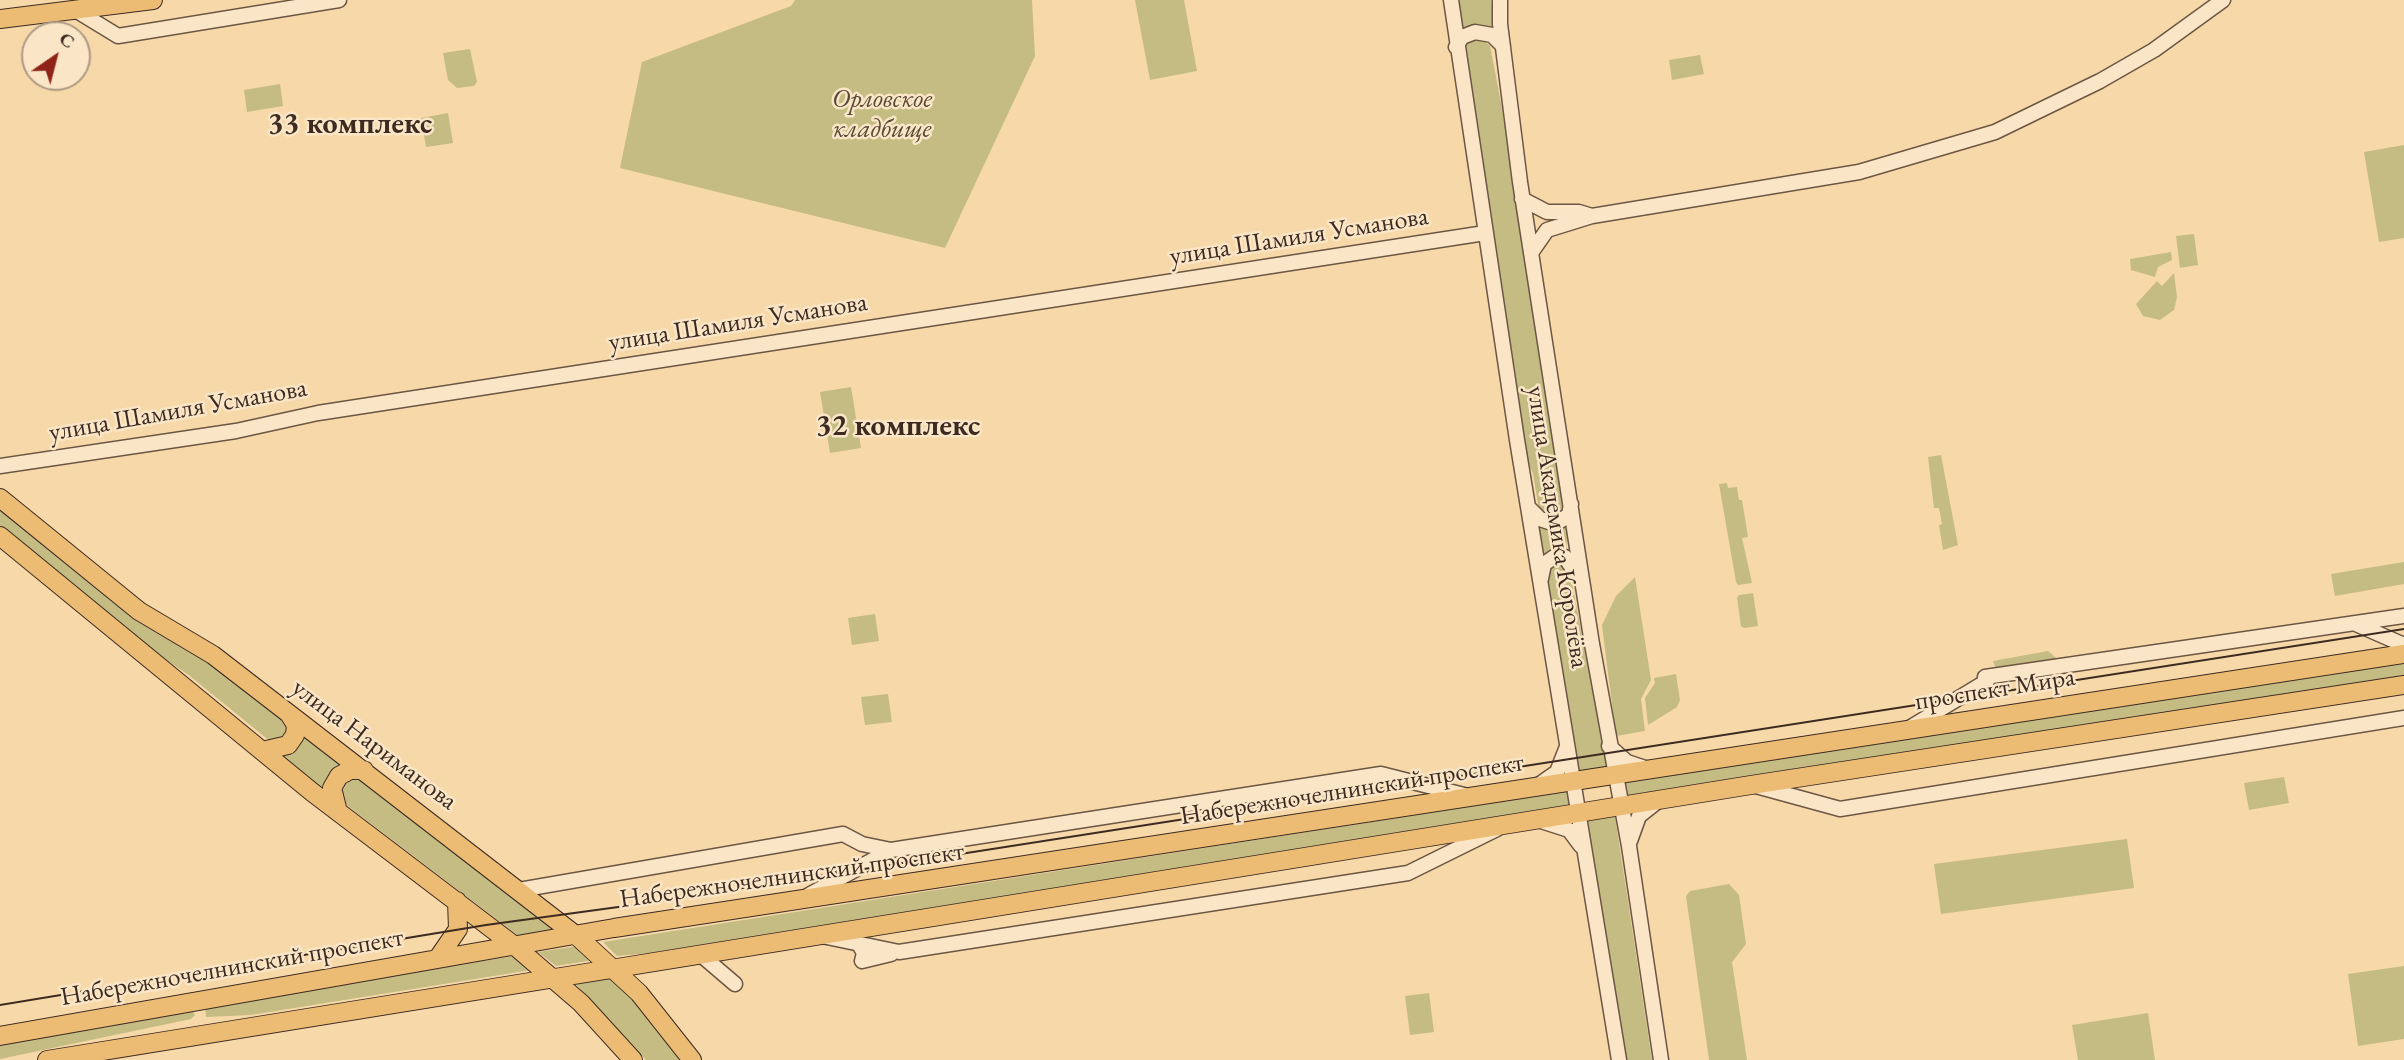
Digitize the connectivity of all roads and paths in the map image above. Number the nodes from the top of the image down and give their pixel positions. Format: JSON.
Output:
{"nodes":[{"id":1,"x":153,"y":0,"type":"edge"},
{"id":2,"x":338,"y":0,"type":"edge"},
{"id":3,"x":1451,"y":0,"type":"edge"},
{"id":4,"x":1500,"y":0,"type":"edge"},
{"id":5,"x":2223,"y":0,"type":"edge"},
{"id":6,"x":77,"y":11,"type":"junction"},
{"id":7,"x":0,"y":19,"type":"edge"},
{"id":8,"x":1503,"y":46,"type":"junction"},
{"id":9,"x":1456,"y":47,"type":"junction"},
{"id":10,"x":1522,"y":199,"type":"junction"},
{"id":11,"x":1592,"y":216,"type":"junction"},
{"id":12,"x":1485,"y":233,"type":"junction"},
{"id":13,"x":1531,"y":253,"type":"junction"},
{"id":14,"x":0,"y":466,"type":"edge"},
{"id":15,"x":0,"y":498,"type":"edge"},
{"id":16,"x":1571,"y":504,"type":"junction"},
{"id":17,"x":1527,"y":506,"type":"junction"},
{"id":18,"x":0,"y":536,"type":"edge"},
{"id":19,"x":1540,"y":584,"type":"junction"},
{"id":20,"x":1585,"y":598,"type":"junction"},
{"id":21,"x":2404,"y":616,"type":"edge"},
{"id":22,"x":2355,"y":624,"type":"junction"},
{"id":23,"x":2404,"y":645,"type":"edge"},
{"id":24,"x":2404,"y":653,"type":"edge"},
{"id":25,"x":2404,"y":684,"type":"edge"},
{"id":26,"x":288,"y":712,"type":"junction"},
{"id":27,"x":2404,"y":718,"type":"edge"},
{"id":28,"x":1906,"y":731,"type":"junction"},
{"id":29,"x":1567,"y":744,"type":"junction"},
{"id":30,"x":1609,"y":745,"type":"junction"},
{"id":31,"x":262,"y":751,"type":"junction"},
{"id":32,"x":364,"y":770,"type":"junction"},
{"id":33,"x":1653,"y":770,"type":"junction"},
{"id":34,"x":1615,"y":776,"type":"junction"},
{"id":35,"x":1594,"y":779,"type":"joint"},
{"id":36,"x":1573,"y":782,"type":"junction"},
{"id":37,"x":1751,"y":785,"type":"junction"},
{"id":38,"x":1531,"y":788,"type":"junction"},
{"id":39,"x":1477,"y":798,"type":"junction"},
{"id":40,"x":1658,"y":800,"type":"junction"},
{"id":41,"x":1621,"y":807,"type":"junction"},
{"id":42,"x":338,"y":812,"type":"junction"},
{"id":43,"x":1578,"y":813,"type":"junction"},
{"id":44,"x":1536,"y":820,"type":"junction"},
{"id":45,"x":1499,"y":827,"type":"junction"},
{"id":46,"x":1629,"y":846,"type":"junction"},
{"id":47,"x":891,"y":850,"type":"junction"},
{"id":48,"x":1584,"y":852,"type":"junction"},
{"id":49,"x":519,"y":890,"type":"junction"},
{"id":50,"x":457,"y":901,"type":"junction"},
{"id":51,"x":795,"y":903,"type":"junction"},
{"id":52,"x":820,"y":935,"type":"junction"},
{"id":53,"x":578,"y":937,"type":"junction"},
{"id":54,"x":516,"y":947,"type":"junction"},
{"id":55,"x":700,"y":954,"type":"junction"},
{"id":56,"x":438,"y":958,"type":"junction"},
{"id":57,"x":652,"y":962,"type":"junction"},
{"id":58,"x":614,"y":969,"type":"junction"},
{"id":59,"x":554,"y":979,"type":"junction"},
{"id":60,"x":735,"y":984,"type":"dead end"},
{"id":61,"x":645,"y":1000,"type":"junction"},
{"id":62,"x":174,"y":1005,"type":"junction"},
{"id":63,"x":0,"y":1036,"type":"edge"},
{"id":64,"x":180,"y":1038,"type":"junction"},
{"id":65,"x":47,"y":1060,"type":"edge"},
{"id":66,"x":633,"y":1060,"type":"edge"},
{"id":67,"x":692,"y":1060,"type":"edge"},
{"id":68,"x":1619,"y":1060,"type":"edge"},
{"id":69,"x":1661,"y":1060,"type":"edge"}],
"edges":[{"from":1,"to":6,"type":"main road"},
{"from":2,"to":6,"type":"street"},
{"from":3,"to":9,"type":"street","name":"улица Академика Королёва"},
{"from":4,"to":8,"type":"street","name":"улица Академика Королёва"},
{"from":5,"to":11,"type":"street"},
{"from":6,"to":7,"type":"main road"},
{"from":8,"to":9,"type":"street"},
{"from":8,"to":10,"type":"street","name":"улица Академика Королёва"},
{"from":9,"to":12,"type":"street","name":"улица Академика Королёва"},
{"from":10,"to":11,"type":"street"},
{"from":10,"to":13,"type":"street","name":"улица Академика Королёва"},
{"from":11,"to":13,"type":"street"},
{"from":12,"to":14,"type":"street","name":"улица Шамиля Усманова"},
{"from":12,"to":17,"type":"street","name":"улица Академика Королёва"},
{"from":13,"to":16,"type":"street","name":"улица Академика Королёва"},
{"from":15,"to":26,"type":"main road","name":"улица Нариманова"},
{"from":16,"to":17,"type":"street"},
{"from":16,"to":20,"type":"street","name":"улица Академика Королёва"},
{"from":17,"to":19,"type":"street","name":"улица Академика Королёва"},
{"from":18,"to":31,"type":"main road"},
{"from":19,"to":20,"type":"street"},
{"from":19,"to":29,"type":"street","name":"улица Академика Королёва"},
{"from":20,"to":30,"type":"street","name":"улица Академика Королёва"},
{"from":21,"to":22,"type":"street"},
{"from":22,"to":23,"type":"street"},
{"from":22,"to":28,"type":"street"},
{"from":24,"to":28,"type":"main road","name":"проспект Мира"},
{"from":25,"to":37,"type":"main road"},
{"from":26,"to":31,"type":"main road"},
{"from":26,"to":32,"type":"main road","name":"улица Нариманова"},
{"from":27,"to":37,"type":"street"},
{"from":28,"to":33,"type":"main road","name":"проспект Мира"},
{"from":29,"to":36,"type":"street","name":"улица Академика Королёва"},
{"from":29,"to":38,"type":"street"},
{"from":30,"to":33,"type":"street"},
{"from":30,"to":34,"type":"street","name":"улица Академика Королёва"},
{"from":31,"to":42,"type":"main road"},
{"from":32,"to":42,"type":"main road"},
{"from":32,"to":49,"type":"main road","name":"улица Нариманова"},
{"from":33,"to":34,"type":"main road","name":"проспект Мира"},
{"from":34,"to":35,"type":"main road","name":"проспект Мира"},
{"from":34,"to":41,"type":"street","name":"улица Академика Королёва"},
{"from":35,"to":36,"type":"main road","name":"Набережночелнинский проспект"},
{"from":36,"to":38,"type":"main road","name":"Набережночелнинский проспект"},
{"from":36,"to":43,"type":"street","name":"улица Академика Королёва"},
{"from":37,"to":40,"type":"main road"},
{"from":38,"to":39,"type":"main road","name":"Набережночелнинский проспект"},
{"from":39,"to":47,"type":"street"},
{"from":39,"to":51,"type":"main road","name":"Набережночелнинский проспект"},
{"from":40,"to":41,"type":"main road"},
{"from":40,"to":46,"type":"street"},
{"from":41,"to":43,"type":"main road"},
{"from":41,"to":46,"type":"street","name":"улица Академика Королёва"},
{"from":42,"to":50,"type":"main road"},
{"from":43,"to":44,"type":"main road"},
{"from":43,"to":48,"type":"street","name":"улица Академика Королёва"},
{"from":44,"to":45,"type":"main road"},
{"from":44,"to":48,"type":"street"},
{"from":45,"to":52,"type":"main road"},
{"from":45,"to":52,"type":"street"},
{"from":46,"to":69,"type":"street","name":"улица Академика Королёва"},
{"from":47,"to":49,"type":"street"},
{"from":47,"to":51,"type":"street"},
{"from":48,"to":68,"type":"street","name":"улица Академика Королёва"},
{"from":49,"to":53,"type":"main road","name":"улица Нариманова"},
{"from":50,"to":54,"type":"main road"},
{"from":50,"to":56,"type":"main road"},
{"from":51,"to":53,"type":"main road","name":"Набережночелнинский проспект"},
{"from":52,"to":55,"type":"main road"},
{"from":53,"to":54,"type":"main road","name":"Набережночелнинский проспект"},
{"from":53,"to":58,"type":"main road","name":"улица Нариманова"},
{"from":54,"to":56,"type":"main road","name":"Набережночелнинский проспект"},
{"from":54,"to":59,"type":"main road"},
{"from":55,"to":57,"type":"main road"},
{"from":55,"to":60,"type":"street"},
{"from":56,"to":62,"type":"main road","name":"Набережночелнинский проспект"},
{"from":57,"to":58,"type":"main road"},
{"from":57,"to":61,"type":"main road"},
{"from":58,"to":59,"type":"main road"},
{"from":58,"to":61,"type":"main road","name":"улица Нариманова"},
{"from":59,"to":64,"type":"main road"},
{"from":59,"to":66,"type":"main road"},
{"from":61,"to":67,"type":"main road","name":"улица Нариманова"},
{"from":62,"to":63,"type":"main road","name":"Набережночелнинский проспект"},
{"from":62,"to":64,"type":"main road"},
{"from":64,"to":65,"type":"main road"}]}
